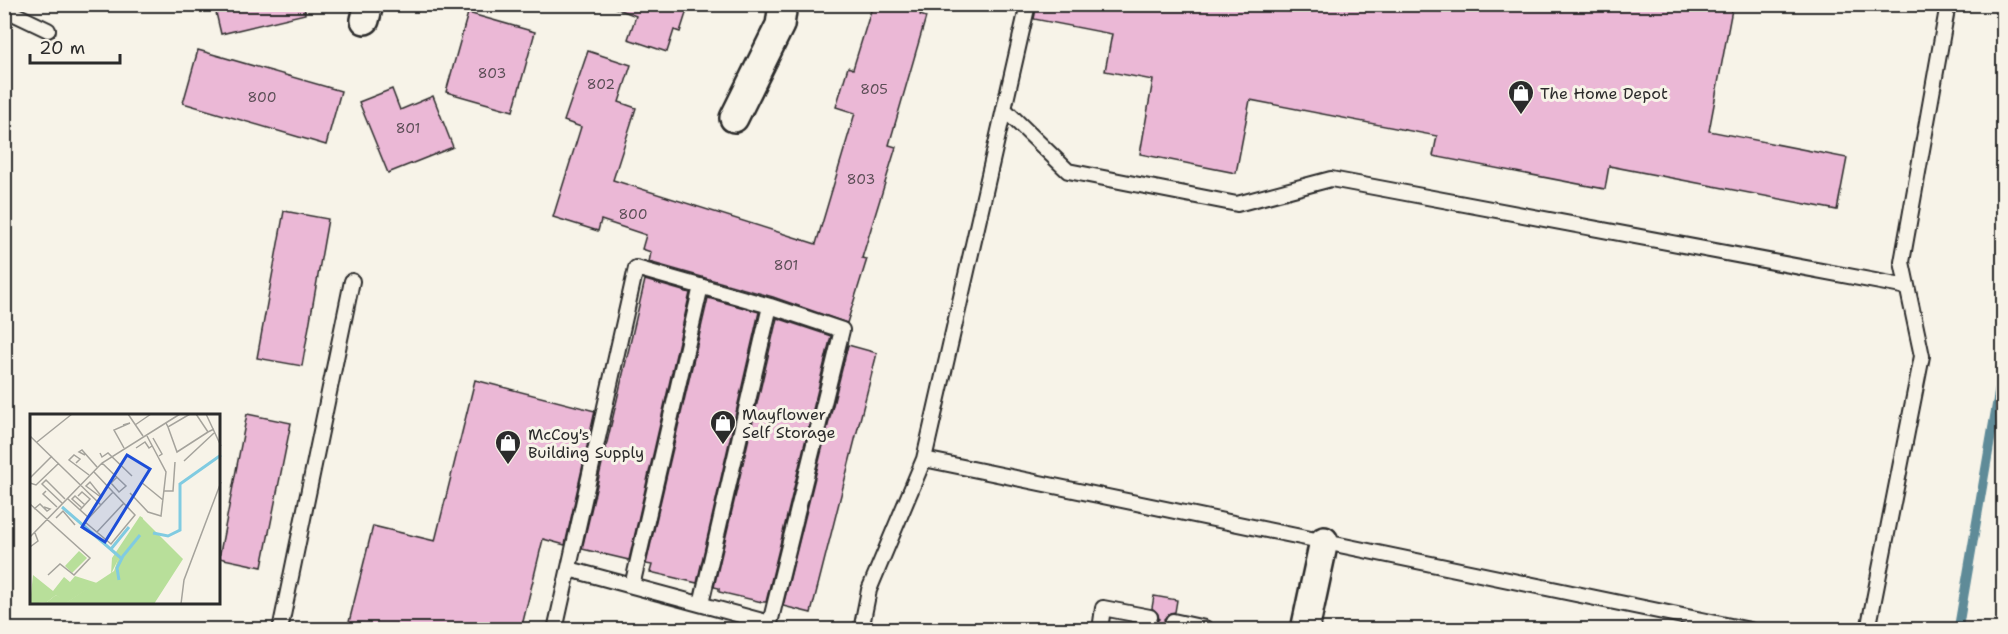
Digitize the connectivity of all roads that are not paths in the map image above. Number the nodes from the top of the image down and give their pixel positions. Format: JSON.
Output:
{"nodes":[{"id":1,"x":783,"y":4,"type":"edge"},
{"id":2,"x":1028,"y":4,"type":"edge"},
{"id":3,"x":1948,"y":4,"type":"edge"},
{"id":4,"x":4,"y":9,"type":"edge"},
{"id":5,"x":48,"y":30,"type":"dead end"},
{"id":6,"x":1004,"y":109,"type":"junction"},
{"id":7,"x":734,"y":118,"type":"dead end"},
{"id":8,"x":352,"y":281,"type":"dead end"},
{"id":9,"x":701,"y":286,"type":"junction"},
{"id":10,"x":1907,"y":287,"type":"junction"},
{"id":11,"x":770,"y":306,"type":"junction"},
{"id":12,"x":924,"y":459,"type":"junction"},
{"id":13,"x":1324,"y":541,"type":"junction"},
{"id":14,"x":568,"y":569,"type":"junction"},
{"id":15,"x":632,"y":586,"type":"junction"},
{"id":16,"x":701,"y":604,"type":"junction"},
{"id":17,"x":1150,"y":617,"type":"dead end"},
{"id":18,"x":1173,"y":621,"type":"dead end"},
{"id":19,"x":1742,"y":629,"type":"edge"},
{"id":20,"x":280,"y":630,"type":"edge"},
{"id":21,"x":555,"y":630,"type":"edge"},
{"id":22,"x":861,"y":630,"type":"edge"},
{"id":23,"x":1100,"y":630,"type":"edge"},
{"id":24,"x":1206,"y":630,"type":"edge"},
{"id":25,"x":1305,"y":630,"type":"edge"},
{"id":26,"x":1868,"y":630,"type":"edge"}],
"edges":[{"from":1,"to":7,"type":"street"},
{"from":2,"to":6,"type":"lane"},
{"from":3,"to":10,"type":"lane"},
{"from":4,"to":5,"type":"lane"},
{"from":6,"to":10,"type":"lane"},
{"from":6,"to":12,"type":"lane"},
{"from":8,"to":20,"type":"lane"},
{"from":9,"to":11,"type":"lane"},
{"from":9,"to":14,"type":"lane"},
{"from":9,"to":15,"type":"lane"},
{"from":10,"to":26,"type":"lane"},
{"from":11,"to":16,"type":"lane"},
{"from":11,"to":16,"type":"lane"},
{"from":12,"to":13,"type":"lane"},
{"from":12,"to":22,"type":"lane"},
{"from":13,"to":19,"type":"lane"},
{"from":13,"to":25,"type":"street"},
{"from":14,"to":15,"type":"lane"},
{"from":14,"to":21,"type":"lane"},
{"from":15,"to":16,"type":"lane"},
{"from":17,"to":23,"type":"lane"},
{"from":18,"to":24,"type":"lane"}]}
